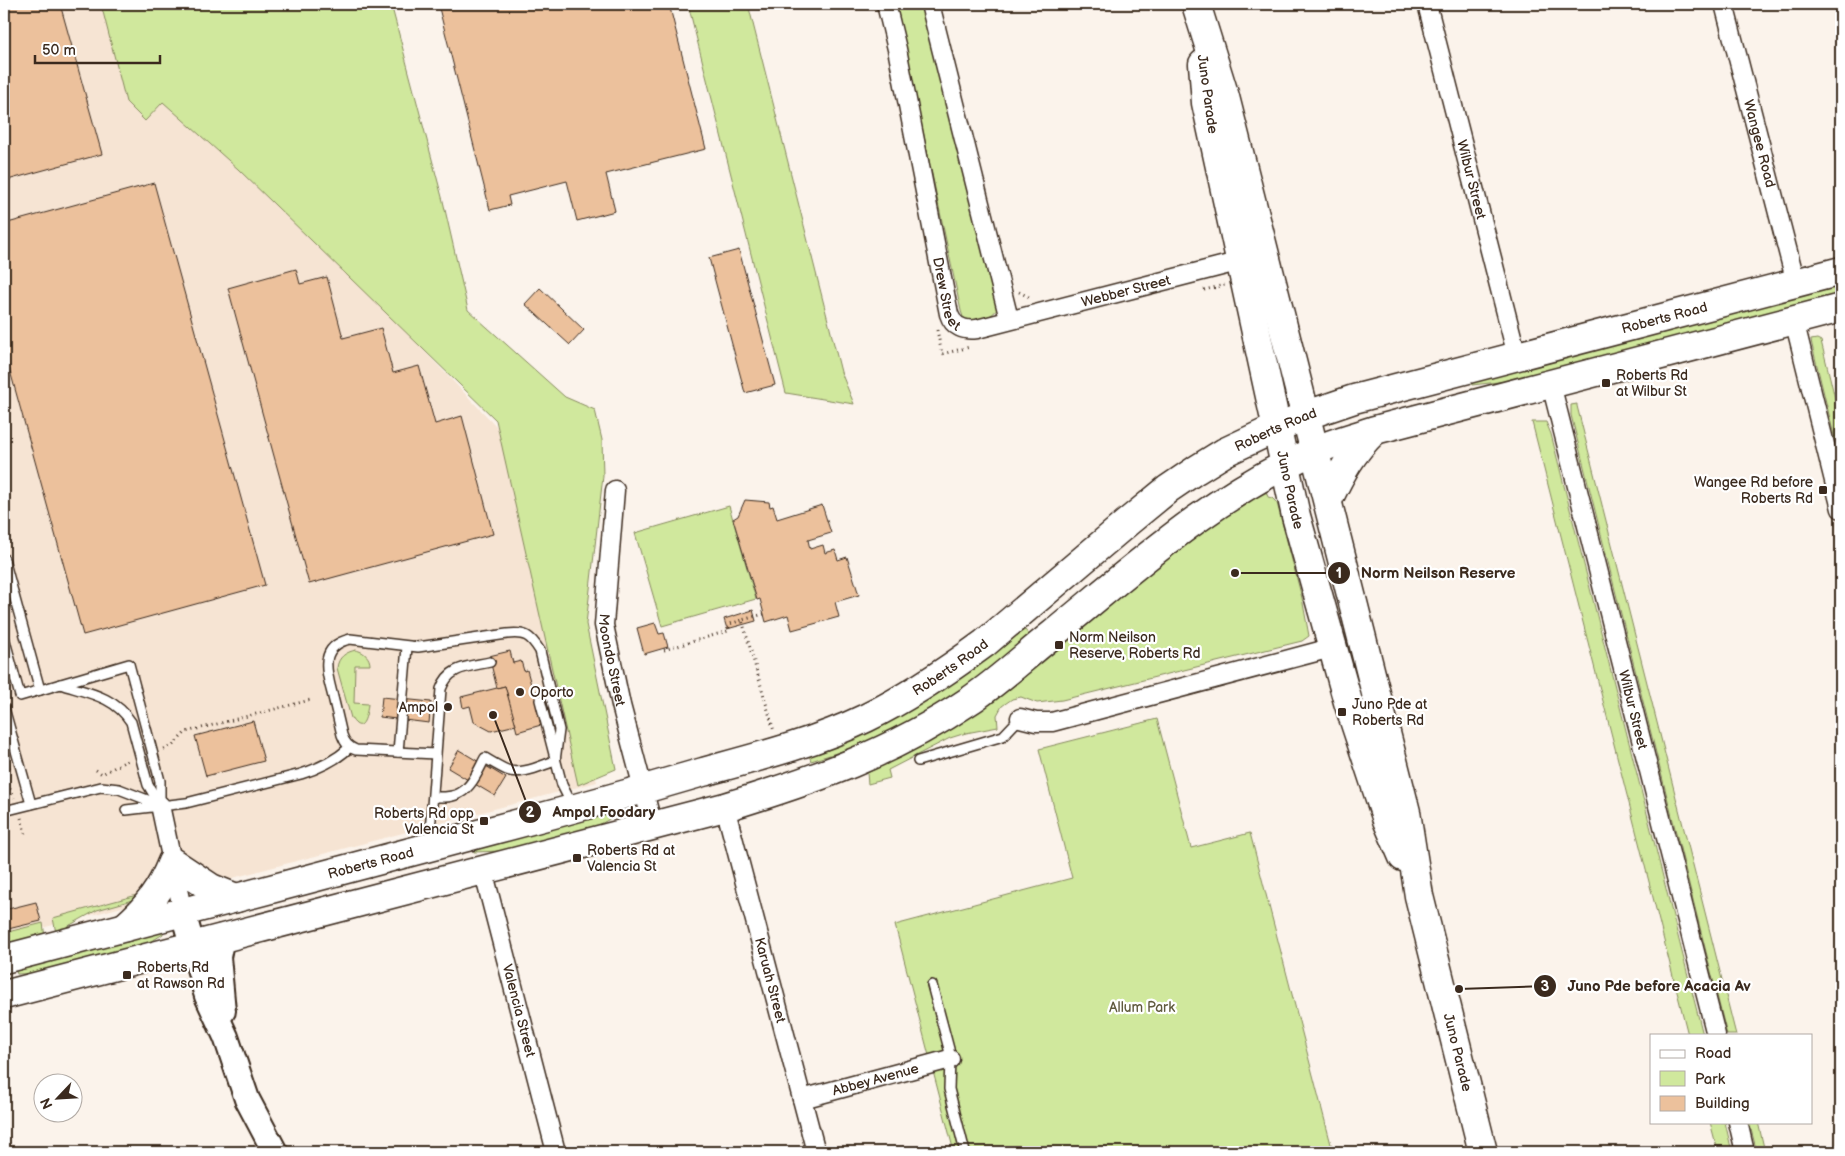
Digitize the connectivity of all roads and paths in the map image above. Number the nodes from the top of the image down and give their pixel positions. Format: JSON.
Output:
{"nodes":[{"id":1,"x":886,"y":4,"type":"edge"},
{"id":2,"x":930,"y":4,"type":"edge"},
{"id":3,"x":1427,"y":4,"type":"edge"},
{"id":4,"x":1724,"y":4,"type":"edge"},
{"id":5,"x":1197,"y":9,"type":"edge"},
{"id":6,"x":1240,"y":262,"type":"junction"},
{"id":7,"x":1841,"y":271,"type":"edge"},
{"id":8,"x":1796,"y":282,"type":"junction"},
{"id":9,"x":1016,"y":283,"type":"dead end"},
{"id":10,"x":1038,"y":295,"type":"dead end"},
{"id":11,"x":1841,"y":308,"type":"edge"},
{"id":12,"x":1009,"y":319,"type":"junction"},
{"id":13,"x":1794,"y":320,"type":"junction"},
{"id":14,"x":1517,"y":356,"type":"junction"},
{"id":15,"x":1551,"y":384,"type":"junction"},
{"id":16,"x":1306,"y":415,"type":"junction"},
{"id":17,"x":1276,"y":428,"type":"junction"},
{"id":18,"x":1376,"y":430,"type":"junction"},
{"id":19,"x":1315,"y":450,"type":"junction"},
{"id":20,"x":1284,"y":465,"type":"junction"},
{"id":21,"x":615,"y":490,"type":"dead end"},
{"id":22,"x":1328,"y":500,"type":"junction"},
{"id":23,"x":1841,"y":509,"type":"edge"},
{"id":24,"x":4,"y":559,"type":"edge"},
{"id":25,"x":764,"y":614,"type":"dead end"},
{"id":26,"x":742,"y":620,"type":"junction"},
{"id":27,"x":4,"y":637,"type":"edge"},
{"id":28,"x":407,"y":646,"type":"junction"},
{"id":29,"x":1331,"y":648,"type":"junction"},
{"id":30,"x":664,"y":650,"type":"dead end"},
{"id":31,"x":490,"y":662,"type":"dead end"},
{"id":32,"x":60,"y":684,"type":"junction"},
{"id":33,"x":40,"y":690,"type":"junction"},
{"id":34,"x":310,"y":700,"type":"dead end"},
{"id":35,"x":540,"y":700,"type":"dead end"},
{"id":36,"x":4,"y":708,"type":"edge"},
{"id":37,"x":1020,"y":718,"type":"joint"},
{"id":38,"x":774,"y":734,"type":"dead end"},
{"id":39,"x":350,"y":748,"type":"junction"},
{"id":40,"x":398,"y":752,"type":"junction"},
{"id":41,"x":152,"y":753,"type":"junction"},
{"id":42,"x":436,"y":754,"type":"junction"},
{"id":43,"x":140,"y":756,"type":"junction"},
{"id":44,"x":555,"y":761,"type":"junction"},
{"id":45,"x":918,"y":762,"type":"dead end"},
{"id":46,"x":96,"y":770,"type":"dead end"},
{"id":47,"x":643,"y":789,"type":"junction"},
{"id":48,"x":432,"y":797,"type":"junction"},
{"id":49,"x":31,"y":804,"type":"junction"},
{"id":50,"x":160,"y":805,"type":"junction"},
{"id":51,"x":726,"y":807,"type":"junction"},
{"id":52,"x":575,"y":809,"type":"junction"},
{"id":53,"x":126,"y":810,"type":"dead end"},
{"id":54,"x":4,"y":811,"type":"edge"},
{"id":55,"x":653,"y":826,"type":"junction"},
{"id":56,"x":429,"y":848,"type":"junction"},
{"id":57,"x":172,"y":862,"type":"junction"},
{"id":58,"x":482,"y":870,"type":"junction"},
{"id":59,"x":1419,"y":896,"type":"junction"},
{"id":60,"x":236,"y":898,"type":"junction"},
{"id":61,"x":183,"y":913,"type":"junction"},
{"id":62,"x":125,"y":927,"type":"junction"},
{"id":63,"x":222,"y":937,"type":"junction"},
{"id":64,"x":192,"y":945,"type":"junction"},
{"id":65,"x":4,"y":959,"type":"edge"},
{"id":66,"x":932,"y":985,"type":"dead end"},
{"id":67,"x":4,"y":995,"type":"edge"},
{"id":68,"x":1716,"y":1034,"type":"edge"},
{"id":69,"x":226,"y":1037,"type":"junction"},
{"id":70,"x":950,"y":1059,"type":"junction"},
{"id":71,"x":802,"y":1098,"type":"junction"},
{"id":72,"x":1739,"y":1124,"type":"edge"},
{"id":73,"x":275,"y":1152,"type":"edge"},
{"id":74,"x":556,"y":1152,"type":"edge"},
{"id":75,"x":816,"y":1152,"type":"edge"},
{"id":76,"x":965,"y":1152,"type":"edge"},
{"id":77,"x":1484,"y":1152,"type":"edge"},
{"id":78,"x":1746,"y":1152,"type":"edge"}],
"edges":[{"from":1,"to":12,"type":"street","name":"Drew Street"},
{"from":2,"to":12,"type":"street"},
{"from":3,"to":14,"type":"street","name":"Wilbur Street"},
{"from":4,"to":8,"type":"street","name":"Wangee Road"},
{"from":5,"to":6,"type":"main road","name":"Juno Parade"},
{"from":5,"to":16,"type":"main road","name":"Juno Parade"},
{"from":6,"to":12,"type":"street","name":"Webber Street"},
{"from":6,"to":17,"type":"main road","name":"Juno Parade"},
{"from":7,"to":8,"type":"main road","name":"Roberts Road"},
{"from":8,"to":14,"type":"main road","name":"Roberts Road"},
{"from":9,"to":10,"type":"path"},
{"from":11,"to":13,"type":"main road"},
{"from":13,"to":15,"type":"main road"},
{"from":13,"to":23,"type":"street"},
{"from":14,"to":16,"type":"main road","name":"Roberts Road"},
{"from":15,"to":18,"type":"main road"},
{"from":15,"to":68,"type":"street","name":"Wilbur Street"},
{"from":16,"to":17,"type":"main road","name":"Roberts Road"},
{"from":16,"to":19,"type":"main road","name":"Juno Parade"},
{"from":17,"to":20,"type":"main road","name":"Juno Parade"},
{"from":17,"to":47,"type":"main road","name":"Roberts Road"},
{"from":18,"to":19,"type":"main road"},
{"from":18,"to":22,"type":"main road"},
{"from":19,"to":20,"type":"main road"},
{"from":19,"to":22,"type":"main road","name":"Juno Parade"},
{"from":20,"to":29,"type":"main road","name":"Juno Parade"},
{"from":20,"to":51,"type":"main road"},
{"from":21,"to":47,"type":"street","name":"Moondo Street"},
{"from":22,"to":59,"type":"main road","name":"Juno Parade"},
{"from":24,"to":33,"type":"lane"},
{"from":25,"to":26,"type":"path"},
{"from":26,"to":30,"type":"path"},
{"from":26,"to":38,"type":"path"},
{"from":27,"to":33,"type":"lane"},
{"from":28,"to":39,"type":"lane"},
{"from":28,"to":40,"type":"lane"},
{"from":28,"to":44,"type":"lane"},
{"from":29,"to":37,"type":"street"},
{"from":29,"to":59,"type":"main road","name":"Juno Parade"},
{"from":31,"to":42,"type":"lane"},
{"from":32,"to":33,"type":"lane"},
{"from":32,"to":41,"type":"lane"},
{"from":32,"to":43,"type":"lane"},
{"from":34,"to":41,"type":"path"},
{"from":35,"to":44,"type":"lane"},
{"from":36,"to":49,"type":"lane"},
{"from":37,"to":45,"type":"lane"},
{"from":39,"to":40,"type":"lane"},
{"from":39,"to":50,"type":"lane"},
{"from":40,"to":42,"type":"lane"},
{"from":41,"to":50,"type":"lane"},
{"from":42,"to":48,"type":"lane"},
{"from":43,"to":46,"type":"path"},
{"from":43,"to":50,"type":"lane"},
{"from":44,"to":48,"type":"lane"},
{"from":44,"to":52,"type":"lane"},
{"from":47,"to":52,"type":"main road","name":"Roberts Road"},
{"from":47,"to":55,"type":"street","name":"Moondo Street"},
{"from":48,"to":56,"type":"lane"},
{"from":49,"to":50,"type":"lane"},
{"from":49,"to":54,"type":"lane"},
{"from":50,"to":53,"type":"lane"},
{"from":50,"to":57,"type":"street"},
{"from":51,"to":55,"type":"main road"},
{"from":51,"to":71,"type":"street","name":"Karuah Street"},
{"from":52,"to":56,"type":"main road","name":"Roberts Road"},
{"from":55,"to":58,"type":"main road"},
{"from":56,"to":60,"type":"main road","name":"Roberts Road"},
{"from":57,"to":60,"type":"main road"},
{"from":57,"to":61,"type":"street"},
{"from":57,"to":62,"type":"main road"},
{"from":58,"to":63,"type":"main road"},
{"from":58,"to":74,"type":"street","name":"Valencia Street"},
{"from":59,"to":77,"type":"main road","name":"Juno Parade"},
{"from":60,"to":61,"type":"main road","name":"Roberts Road"},
{"from":61,"to":62,"type":"main road","name":"Roberts Road"},
{"from":61,"to":64,"type":"main road"},
{"from":62,"to":65,"type":"main road","name":"Roberts Road"},
{"from":63,"to":64,"type":"main road"},
{"from":63,"to":69,"type":"main road"},
{"from":64,"to":67,"type":"main road"},
{"from":64,"to":69,"type":"main road"},
{"from":66,"to":70,"type":"lane"},
{"from":69,"to":73,"type":"main road"},
{"from":70,"to":71,"type":"street","name":"Abbey Avenue"},
{"from":70,"to":76,"type":"lane"},
{"from":71,"to":75,"type":"street","name":"Karuah Street"},
{"from":72,"to":78,"type":"street"}]}
